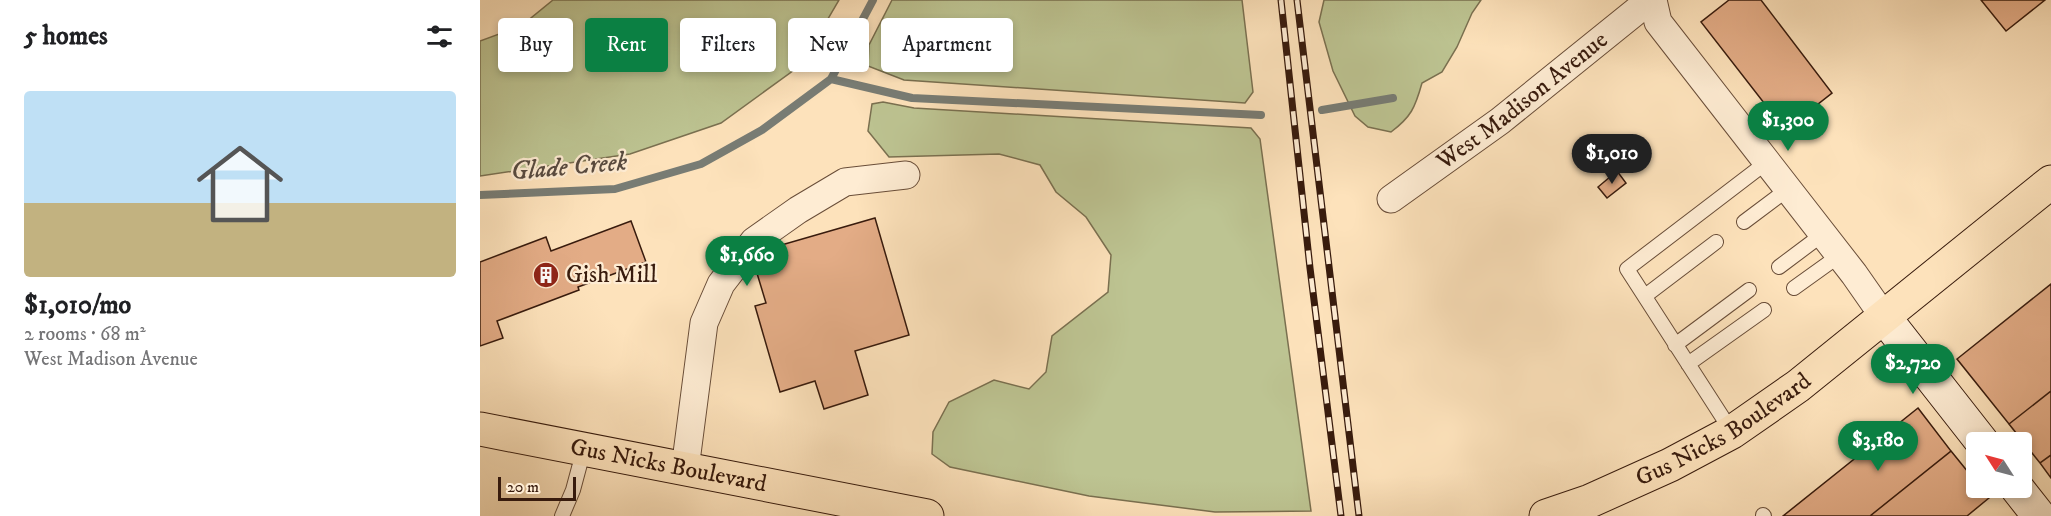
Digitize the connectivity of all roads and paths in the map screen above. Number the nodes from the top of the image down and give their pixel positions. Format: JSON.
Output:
{"nodes":[{"id":1,"x":1652,"y":0,"type":"edge"},
{"id":2,"x":1767,"y":162,"type":"junction"},
{"id":3,"x":906,"y":176,"type":"dead end"},
{"id":4,"x":2051,"y":182,"type":"edge"},
{"id":5,"x":1788,"y":189,"type":"junction"},
{"id":6,"x":1391,"y":199,"type":"dead end"},
{"id":7,"x":1744,"y":222,"type":"dead end"},
{"id":8,"x":1823,"y":234,"type":"junction"},
{"id":9,"x":1716,"y":242,"type":"dead end"},
{"id":10,"x":1840,"y":255,"type":"junction"},
{"id":11,"x":1779,"y":267,"type":"dead end"},
{"id":12,"x":1794,"y":288,"type":"dead end"},
{"id":13,"x":1749,"y":290,"type":"dead end"},
{"id":14,"x":1645,"y":296,"type":"junction"},
{"id":15,"x":1764,"y":310,"type":"dead end"},
{"id":16,"x":1884,"y":317,"type":"junction"},
{"id":17,"x":1676,"y":345,"type":"junction"},
{"id":18,"x":1688,"y":364,"type":"junction"},
{"id":19,"x":480,"y":429,"type":"edge"},
{"id":20,"x":1732,"y":432,"type":"junction"},
{"id":21,"x":1974,"y":432,"type":"edge"},
{"id":22,"x":584,"y":449,"type":"junction"},
{"id":23,"x":685,"y":469,"type":"junction"},
{"id":24,"x":2025,"y":498,"type":"edge"},
{"id":25,"x":562,"y":516,"type":"edge"},
{"id":26,"x":927,"y":516,"type":"edge"},
{"id":27,"x":1546,"y":516,"type":"edge"},
{"id":28,"x":2039,"y":516,"type":"edge"}],
"edges":[{"from":1,"to":2,"type":"street"},
{"from":1,"to":6,"type":"street","name":"West Madison Avenue"},
{"from":2,"to":5,"type":"street"},
{"from":2,"to":14,"type":"lane"},
{"from":3,"to":23,"type":"street"},
{"from":4,"to":16,"type":"main road","name":"Gus Nicks Boulevard"},
{"from":5,"to":7,"type":"lane"},
{"from":5,"to":8,"type":"street"},
{"from":8,"to":10,"type":"street"},
{"from":8,"to":11,"type":"lane"},
{"from":9,"to":14,"type":"lane"},
{"from":10,"to":12,"type":"lane"},
{"from":10,"to":16,"type":"street"},
{"from":13,"to":17,"type":"lane"},
{"from":14,"to":17,"type":"lane"},
{"from":15,"to":18,"type":"lane"},
{"from":16,"to":20,"type":"main road","name":"Gus Nicks Boulevard"},
{"from":16,"to":21,"type":"main road"},
{"from":17,"to":18,"type":"lane"},
{"from":18,"to":20,"type":"lane"},
{"from":19,"to":22,"type":"main road","name":"Gus Nicks Boulevard"},
{"from":20,"to":27,"type":"main road","name":"Gus Nicks Boulevard"},
{"from":22,"to":23,"type":"main road","name":"Gus Nicks Boulevard"},
{"from":22,"to":25,"type":"lane"},
{"from":23,"to":26,"type":"main road","name":"Gus Nicks Boulevard"},
{"from":24,"to":28,"type":"main road"}]}
